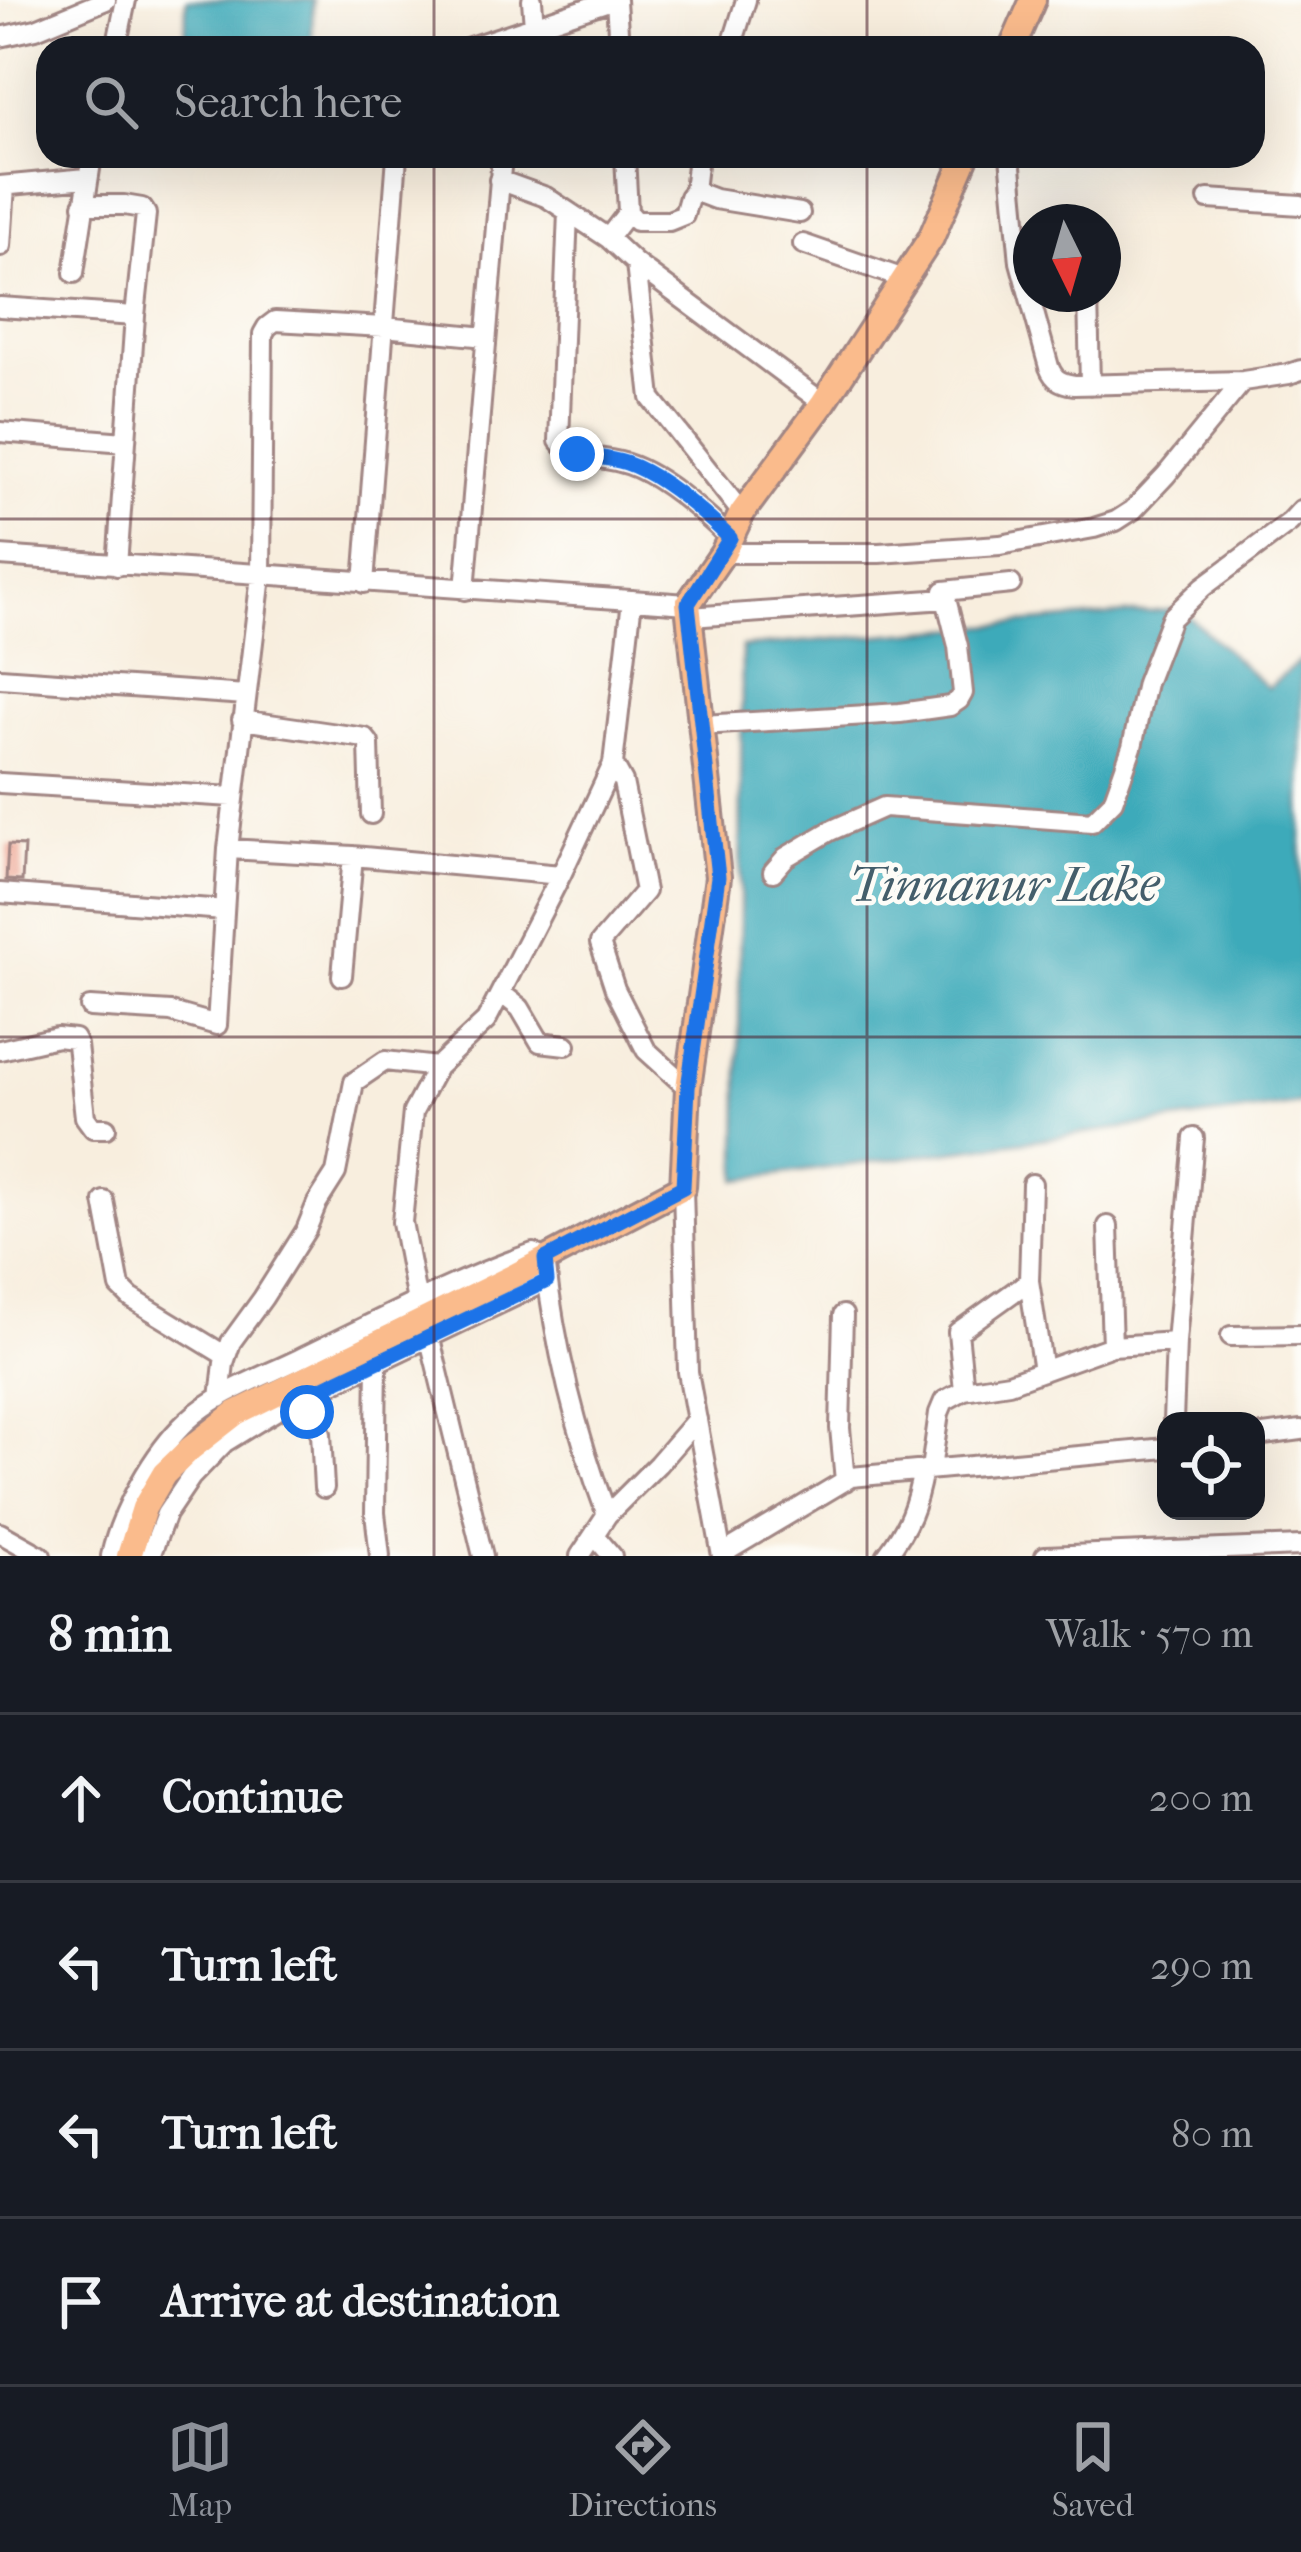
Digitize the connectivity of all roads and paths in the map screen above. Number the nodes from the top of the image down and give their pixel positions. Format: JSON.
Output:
{"nodes":[{"id":1,"x":106,"y":0,"type":"edge"},
{"id":2,"x":126,"y":0,"type":"edge"},
{"id":3,"x":532,"y":0,"type":"edge"},
{"id":4,"x":614,"y":0,"type":"edge"},
{"id":5,"x":746,"y":0,"type":"edge"},
{"id":6,"x":1033,"y":0,"type":"edge"},
{"id":7,"x":534,"y":26,"type":"junction"},
{"id":8,"x":118,"y":36,"type":"edge"},
{"id":9,"x":504,"y":36,"type":"edge"},
{"id":10,"x":618,"y":36,"type":"edge"},
{"id":11,"x":735,"y":36,"type":"edge"},
{"id":12,"x":1017,"y":36,"type":"edge"},
{"id":13,"x":0,"y":37,"type":"edge"},
{"id":14,"x":89,"y":168,"type":"edge"},
{"id":15,"x":396,"y":168,"type":"edge"},
{"id":16,"x":500,"y":168,"type":"edge"},
{"id":17,"x":626,"y":168,"type":"edge"},
{"id":18,"x":697,"y":168,"type":"edge"},
{"id":19,"x":961,"y":168,"type":"edge"},
{"id":20,"x":1011,"y":168,"type":"edge"},
{"id":21,"x":87,"y":178,"type":"junction"},
{"id":22,"x":499,"y":180,"type":"junction"},
{"id":23,"x":3,"y":186,"type":"edge"},
{"id":24,"x":694,"y":191,"type":"junction"},
{"id":25,"x":1208,"y":199,"type":"dead end"},
{"id":26,"x":83,"y":205,"type":"junction"},
{"id":27,"x":1301,"y":205,"type":"edge"},
{"id":28,"x":568,"y":212,"type":"junction"},
{"id":29,"x":628,"y":212,"type":"junction"},
{"id":30,"x":800,"y":213,"type":"dead end"},
{"id":31,"x":608,"y":238,"type":"junction"},
{"id":32,"x":803,"y":244,"type":"dead end"},
{"id":33,"x":1,"y":246,"type":"edge"},
{"id":34,"x":636,"y":264,"type":"junction"},
{"id":35,"x":74,"y":273,"type":"dead end"},
{"id":36,"x":904,"y":279,"type":"junction"},
{"id":37,"x":0,"y":307,"type":"edge"},
{"id":38,"x":1088,"y":312,"type":"edge"},
{"id":39,"x":134,"y":316,"type":"junction"},
{"id":40,"x":384,"y":327,"type":"junction"},
{"id":41,"x":486,"y":337,"type":"junction"},
{"id":42,"x":1301,"y":370,"type":"edge"},
{"id":43,"x":1243,"y":381,"type":"junction"},
{"id":44,"x":1090,"y":385,"type":"junction"},
{"id":45,"x":824,"y":403,"type":"junction"},
{"id":46,"x":0,"y":432,"type":"edge"},
{"id":47,"x":125,"y":442,"type":"junction"},
{"id":48,"x":1301,"y":510,"type":"edge"},
{"id":49,"x":742,"y":513,"type":"junction"},
{"id":50,"x":726,"y":545,"type":"junction"},
{"id":51,"x":0,"y":556,"type":"edge"},
{"id":52,"x":117,"y":566,"type":"junction"},
{"id":53,"x":261,"y":575,"type":"junction"},
{"id":54,"x":364,"y":583,"type":"junction"},
{"id":55,"x":1011,"y":584,"type":"dead end"},
{"id":56,"x":465,"y":590,"type":"junction"},
{"id":57,"x":946,"y":599,"type":"junction"},
{"id":58,"x":632,"y":600,"type":"junction"},
{"id":59,"x":689,"y":610,"type":"junction"},
{"id":60,"x":0,"y":678,"type":"edge"},
{"id":61,"x":246,"y":695,"type":"junction"},
{"id":62,"x":242,"y":720,"type":"junction"},
{"id":63,"x":702,"y":725,"type":"junction"},
{"id":64,"x":613,"y":764,"type":"junction"},
{"id":65,"x":0,"y":783,"type":"edge"},
{"id":66,"x":233,"y":797,"type":"junction"},
{"id":67,"x":371,"y":814,"type":"dead end"},
{"id":68,"x":228,"y":849,"type":"junction"},
{"id":69,"x":353,"y":856,"type":"junction"},
{"id":70,"x":773,"y":872,"type":"dead end"},
{"id":71,"x":562,"y":874,"type":"junction"},
{"id":72,"x":0,"y":893,"type":"edge"},
{"id":73,"x":224,"y":910,"type":"junction"},
{"id":74,"x":342,"y":976,"type":"dead end"},
{"id":75,"x":501,"y":993,"type":"junction"},
{"id":76,"x":90,"y":1007,"type":"dead end"},
{"id":77,"x":566,"y":1046,"type":"dead end"},
{"id":78,"x":0,"y":1050,"type":"edge"},
{"id":79,"x":437,"y":1067,"type":"junction"},
{"id":80,"x":688,"y":1088,"type":"junction"},
{"id":81,"x":106,"y":1128,"type":"dead end"},
{"id":82,"x":1194,"y":1138,"type":"dead end"},
{"id":83,"x":1032,"y":1184,"type":"dead end"},
{"id":84,"x":683,"y":1187,"type":"junction"},
{"id":85,"x":104,"y":1201,"type":"dead end"},
{"id":86,"x":1108,"y":1226,"type":"dead end"},
{"id":87,"x":546,"y":1270,"type":"junction"},
{"id":88,"x":1029,"y":1281,"type":"junction"},
{"id":89,"x":417,"y":1302,"type":"junction"},
{"id":90,"x":843,"y":1315,"type":"dead end"},
{"id":91,"x":1301,"y":1335,"type":"edge"},
{"id":92,"x":429,"y":1336,"type":"junction"},
{"id":93,"x":1231,"y":1336,"type":"dead end"},
{"id":94,"x":1176,"y":1342,"type":"junction"},
{"id":95,"x":1112,"y":1346,"type":"junction"},
{"id":96,"x":226,"y":1356,"type":"junction"},
{"id":97,"x":377,"y":1361,"type":"junction"},
{"id":98,"x":1043,"y":1371,"type":"junction"},
{"id":99,"x":964,"y":1390,"type":"junction"},
{"id":100,"x":220,"y":1397,"type":"junction"},
{"id":101,"x":299,"y":1399,"type":"junction"},
{"id":102,"x":1173,"y":1412,"type":"edge"},
{"id":103,"x":697,"y":1419,"type":"junction"},
{"id":104,"x":1301,"y":1430,"type":"edge"},
{"id":105,"x":1265,"y":1435,"type":"edge"},
{"id":106,"x":1157,"y":1449,"type":"edge"},
{"id":107,"x":927,"y":1469,"type":"junction"},
{"id":108,"x":844,"y":1481,"type":"junction"},
{"id":109,"x":324,"y":1488,"type":"dead end"},
{"id":110,"x":607,"y":1515,"type":"junction"},
{"id":111,"x":0,"y":1533,"type":"edge"},
{"id":112,"x":594,"y":1535,"type":"junction"},
{"id":113,"x":1301,"y":1546,"type":"edge"},
{"id":114,"x":1219,"y":1552,"type":"edge"},
{"id":115,"x":722,"y":1555,"type":"edge"},
{"id":116,"x":41,"y":1556,"type":"edge"},
{"id":117,"x":111,"y":1556,"type":"edge"},
{"id":118,"x":129,"y":1556,"type":"edge"},
{"id":119,"x":150,"y":1556,"type":"edge"},
{"id":120,"x":380,"y":1556,"type":"edge"},
{"id":121,"x":483,"y":1556,"type":"edge"},
{"id":122,"x":580,"y":1556,"type":"edge"},
{"id":123,"x":612,"y":1556,"type":"edge"},
{"id":124,"x":886,"y":1556,"type":"edge"},
{"id":125,"x":1045,"y":1556,"type":"edge"}],
"edges":[{"from":1,"to":13,"type":"street"},
{"from":2,"to":8,"type":"street"},
{"from":3,"to":7,"type":"street"},
{"from":4,"to":7,"type":"street"},
{"from":4,"to":10,"type":"street"},
{"from":5,"to":11,"type":"street"},
{"from":6,"to":12,"type":"main road"},
{"from":7,"to":9,"type":"street"},
{"from":14,"to":21,"type":"street"},
{"from":15,"to":40,"type":"street"},
{"from":16,"to":22,"type":"street"},
{"from":17,"to":29,"type":"street"},
{"from":18,"to":24,"type":"street"},
{"from":19,"to":36,"type":"main road"},
{"from":20,"to":44,"type":"street"},
{"from":21,"to":23,"type":"street"},
{"from":21,"to":26,"type":"street"},
{"from":22,"to":28,"type":"street"},
{"from":22,"to":41,"type":"street"},
{"from":23,"to":33,"type":"street"},
{"from":24,"to":29,"type":"street"},
{"from":24,"to":30,"type":"street"},
{"from":25,"to":27,"type":"street"},
{"from":26,"to":35,"type":"street"},
{"from":26,"to":39,"type":"street"},
{"from":28,"to":31,"type":"street"},
{"from":28,"to":50,"type":"street"},
{"from":29,"to":31,"type":"street"},
{"from":31,"to":34,"type":"street"},
{"from":32,"to":36,"type":"street"},
{"from":34,"to":45,"type":"street"},
{"from":34,"to":49,"type":"street"},
{"from":36,"to":45,"type":"main road"},
{"from":37,"to":39,"type":"street"},
{"from":38,"to":44,"type":"street"},
{"from":39,"to":47,"type":"street"},
{"from":40,"to":41,"type":"street"},
{"from":40,"to":53,"type":"street"},
{"from":40,"to":54,"type":"street"},
{"from":41,"to":56,"type":"street"},
{"from":42,"to":43,"type":"street"},
{"from":43,"to":44,"type":"street"},
{"from":43,"to":50,"type":"street"},
{"from":45,"to":49,"type":"main road"},
{"from":46,"to":47,"type":"street"},
{"from":47,"to":52,"type":"street"},
{"from":48,"to":70,"type":"street"},
{"from":49,"to":50,"type":"main road"},
{"from":50,"to":59,"type":"main road"},
{"from":51,"to":52,"type":"street"},
{"from":52,"to":53,"type":"street"},
{"from":53,"to":54,"type":"street"},
{"from":53,"to":61,"type":"street"},
{"from":54,"to":56,"type":"street"},
{"from":55,"to":57,"type":"street"},
{"from":56,"to":58,"type":"street"},
{"from":57,"to":59,"type":"street"},
{"from":57,"to":63,"type":"street"},
{"from":58,"to":59,"type":"street"},
{"from":58,"to":64,"type":"street"},
{"from":59,"to":63,"type":"main road"},
{"from":60,"to":61,"type":"street"},
{"from":61,"to":62,"type":"street"},
{"from":62,"to":66,"type":"street"},
{"from":62,"to":67,"type":"street"},
{"from":63,"to":80,"type":"main road"},
{"from":64,"to":71,"type":"street"},
{"from":64,"to":80,"type":"street"},
{"from":65,"to":66,"type":"street"},
{"from":66,"to":68,"type":"street"},
{"from":68,"to":69,"type":"street"},
{"from":68,"to":73,"type":"street"},
{"from":69,"to":71,"type":"street"},
{"from":69,"to":74,"type":"street"},
{"from":71,"to":75,"type":"street"},
{"from":72,"to":73,"type":"street"},
{"from":73,"to":76,"type":"street"},
{"from":75,"to":77,"type":"street"},
{"from":75,"to":79,"type":"street"},
{"from":78,"to":81,"type":"street"},
{"from":79,"to":89,"type":"street"},
{"from":79,"to":96,"type":"street"},
{"from":80,"to":84,"type":"main road"},
{"from":82,"to":94,"type":"street"},
{"from":83,"to":88,"type":"street"},
{"from":84,"to":87,"type":"main road"},
{"from":84,"to":103,"type":"street"},
{"from":85,"to":96,"type":"street"},
{"from":86,"to":95,"type":"street"},
{"from":87,"to":89,"type":"street"},
{"from":87,"to":92,"type":"street"},
{"from":87,"to":110,"type":"street"},
{"from":87,"to":118,"type":"main road"},
{"from":88,"to":98,"type":"street"},
{"from":88,"to":99,"type":"street"},
{"from":89,"to":100,"type":"street"},
{"from":90,"to":108,"type":"street"},
{"from":91,"to":93,"type":"street"},
{"from":92,"to":97,"type":"street"},
{"from":92,"to":121,"type":"street"},
{"from":94,"to":95,"type":"street"},
{"from":94,"to":102,"type":"street"},
{"from":95,"to":98,"type":"street"},
{"from":96,"to":100,"type":"street"},
{"from":97,"to":101,"type":"street"},
{"from":97,"to":120,"type":"street"},
{"from":98,"to":99,"type":"street"},
{"from":99,"to":107,"type":"street"},
{"from":100,"to":117,"type":"street"},
{"from":101,"to":109,"type":"street"},
{"from":101,"to":119,"type":"street"},
{"from":103,"to":110,"type":"street"},
{"from":103,"to":115,"type":"street"},
{"from":104,"to":105,"type":"street"},
{"from":106,"to":107,"type":"street"},
{"from":107,"to":108,"type":"street"},
{"from":107,"to":124,"type":"street"},
{"from":108,"to":115,"type":"street"},
{"from":110,"to":112,"type":"street"},
{"from":111,"to":116,"type":"street"},
{"from":112,"to":122,"type":"street"},
{"from":112,"to":123,"type":"street"},
{"from":113,"to":114,"type":"street"},
{"from":114,"to":125,"type":"street"}]}
